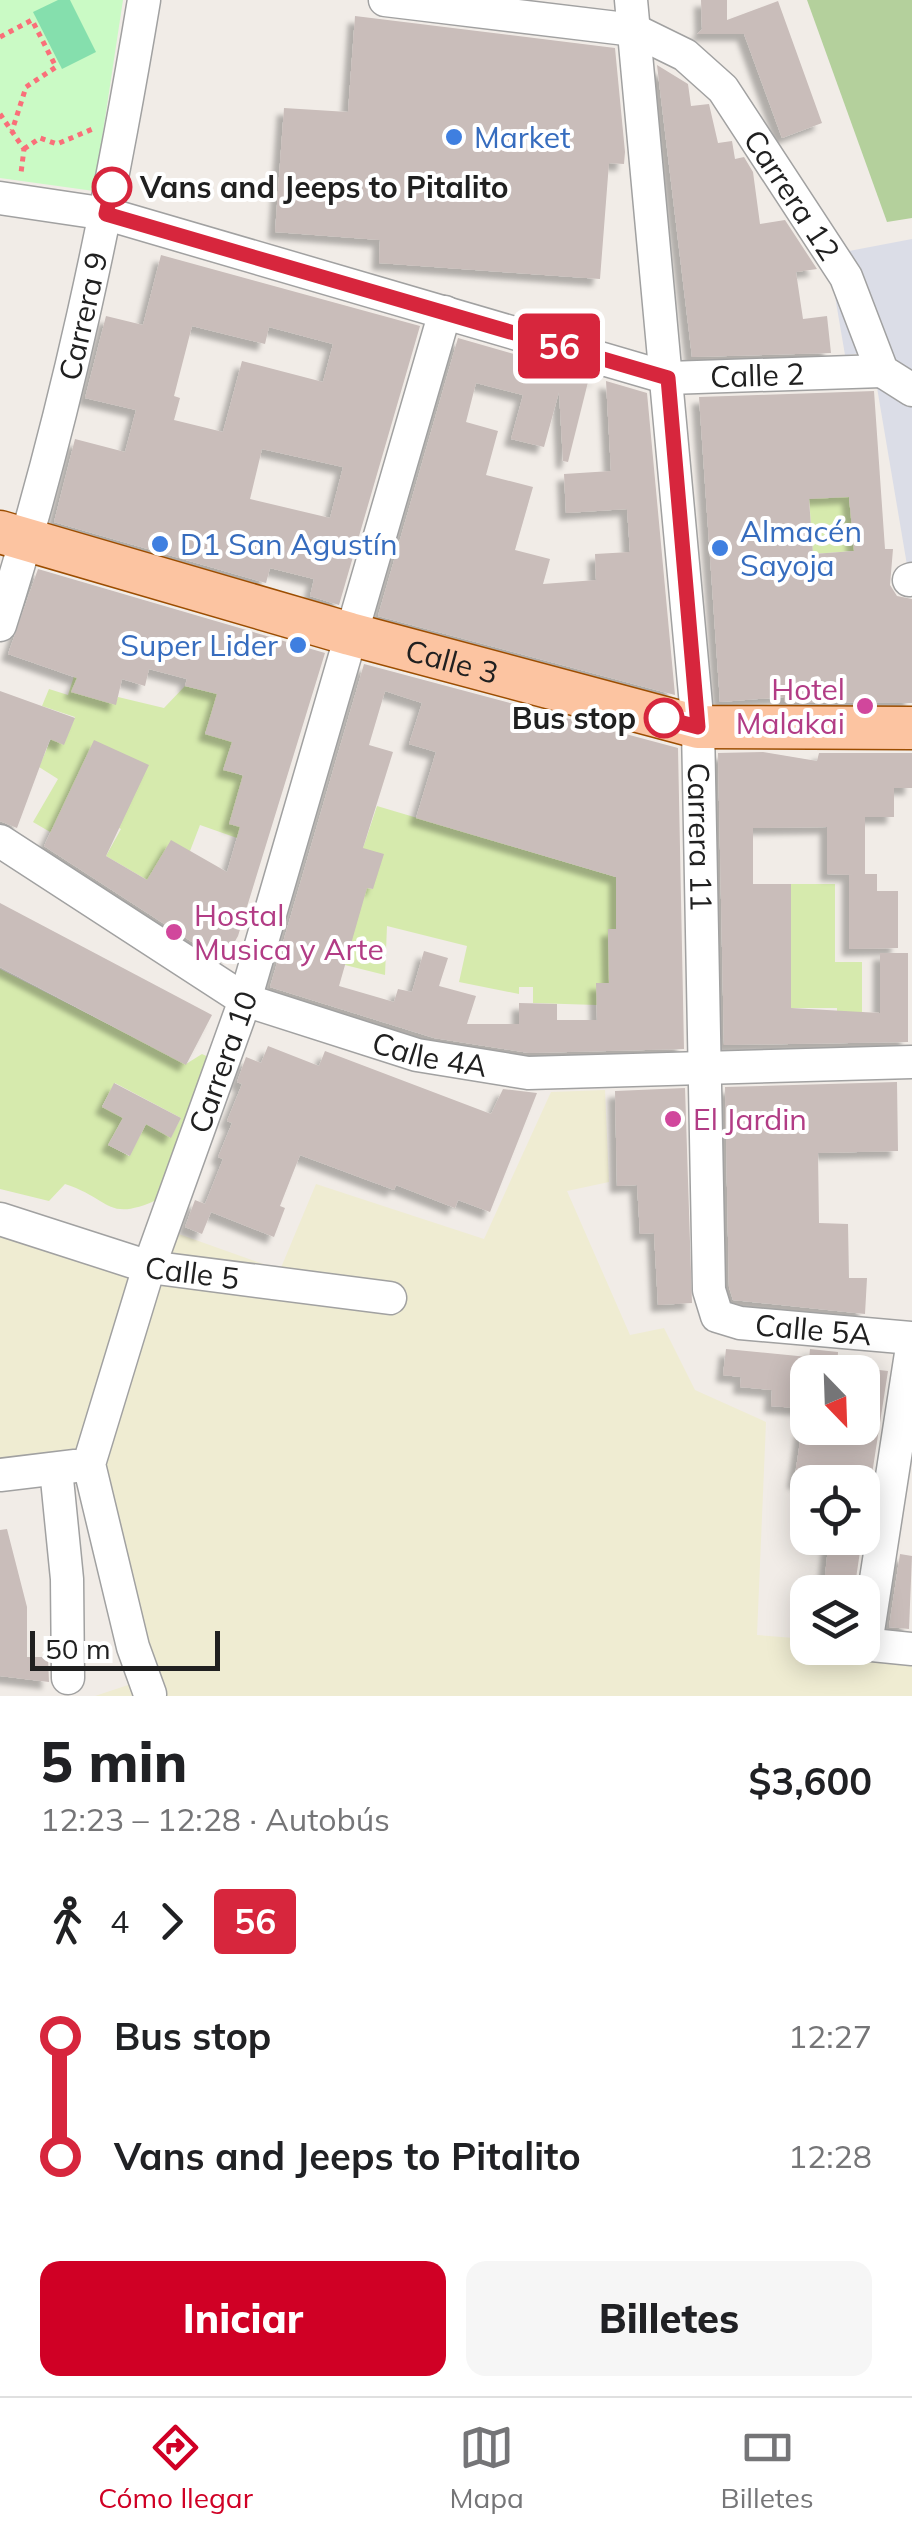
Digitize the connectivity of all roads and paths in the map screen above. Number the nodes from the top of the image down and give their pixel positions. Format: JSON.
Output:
{"nodes":[{"id":1,"x":144,"y":0,"type":"edge"},
{"id":2,"x":385,"y":0,"type":"edge"},
{"id":3,"x":632,"y":15,"type":"edge"},
{"id":4,"x":0,"y":37,"type":"edge"},
{"id":5,"x":0,"y":114,"type":"edge"},
{"id":6,"x":12,"y":131,"type":"junction"},
{"id":7,"x":122,"y":134,"type":"junction"},
{"id":8,"x":24,"y":149,"type":"junction"},
{"id":9,"x":8,"y":199,"type":"edge"},
{"id":10,"x":106,"y":214,"type":"junction"},
{"id":11,"x":445,"y":312,"type":"junction"},
{"id":12,"x":882,"y":371,"type":"junction"},
{"id":13,"x":668,"y":378,"type":"junction"},
{"id":14,"x":912,"y":390,"type":"edge"},
{"id":15,"x":14,"y":536,"type":"edge"},
{"id":16,"x":0,"y":625,"type":"edge"},
{"id":17,"x":350,"y":634,"type":"junction"},
{"id":18,"x":698,"y":727,"type":"junction"},
{"id":19,"x":912,"y":728,"type":"edge"},
{"id":20,"x":0,"y":841,"type":"edge"},
{"id":21,"x":245,"y":1000,"type":"junction"},
{"id":22,"x":912,"y":1062,"type":"edge"},
{"id":23,"x":706,"y":1065,"type":"junction"},
{"id":24,"x":0,"y":1219,"type":"edge"},
{"id":25,"x":149,"y":1267,"type":"junction"},
{"id":26,"x":390,"y":1298,"type":"dead end"},
{"id":27,"x":716,"y":1316,"type":"joint"},
{"id":28,"x":912,"y":1338,"type":"edge"},
{"id":29,"x":912,"y":1347,"type":"edge"},
{"id":30,"x":72,"y":1467,"type":"junction"},
{"id":31,"x":0,"y":1475,"type":"edge"},
{"id":32,"x":875,"y":1575,"type":"edge"},
{"id":33,"x":880,"y":1646,"type":"edge"},
{"id":34,"x":912,"y":1650,"type":"edge"},
{"id":35,"x":68,"y":1678,"type":"dead end"},
{"id":36,"x":150,"y":1694,"type":"edge"}],
"edges":[{"from":1,"to":7,"type":"street","name":"Carrera 9"},
{"from":2,"to":3,"type":"street","name":"Carrera 12"},
{"from":3,"to":12,"type":"street","name":"Carrera 12"},
{"from":3,"to":13,"type":"street","name":"Carrera 11"},
{"from":4,"to":6,"type":"path"},
{"from":5,"to":6,"type":"path"},
{"from":6,"to":8,"type":"path"},
{"from":7,"to":8,"type":"path"},
{"from":7,"to":10,"type":"street","name":"Carrera 9"},
{"from":8,"to":9,"type":"path"},
{"from":9,"to":10,"type":"street","name":"Calle 2"},
{"from":10,"to":11,"type":"street","name":"Calle 2"},
{"from":10,"to":15,"type":"street","name":"Carrera 9"},
{"from":11,"to":13,"type":"street","name":"Calle 2"},
{"from":11,"to":17,"type":"street","name":"Carrera 10"},
{"from":12,"to":13,"type":"street","name":"Calle 2"},
{"from":12,"to":14,"type":"street"},
{"from":13,"to":18,"type":"street","name":"Carrera 11"},
{"from":15,"to":16,"type":"street","name":"Carrera 9"},
{"from":15,"to":17,"type":"main road","name":"Calle 3"},
{"from":17,"to":18,"type":"main road","name":"Calle 3"},
{"from":17,"to":21,"type":"street","name":"Carrera 10"},
{"from":18,"to":19,"type":"main road","name":"Calle 3"},
{"from":18,"to":23,"type":"street","name":"Carrera 11"},
{"from":20,"to":21,"type":"street","name":"Calle 4A"},
{"from":21,"to":23,"type":"street","name":"Calle 4A"},
{"from":21,"to":25,"type":"street","name":"Carrera 10"},
{"from":22,"to":23,"type":"street","name":"Calle 4A"},
{"from":23,"to":27,"type":"street","name":"Carrera 11"},
{"from":24,"to":25,"type":"street","name":"Calle 5"},
{"from":25,"to":26,"type":"street","name":"Calle 5"},
{"from":25,"to":30,"type":"street","name":"Carrera 10"},
{"from":27,"to":28,"type":"street","name":"Calle 5A"},
{"from":29,"to":32,"type":"street"},
{"from":30,"to":31,"type":"street"},
{"from":30,"to":35,"type":"street"},
{"from":30,"to":36,"type":"street"},
{"from":33,"to":34,"type":"street"}]}
